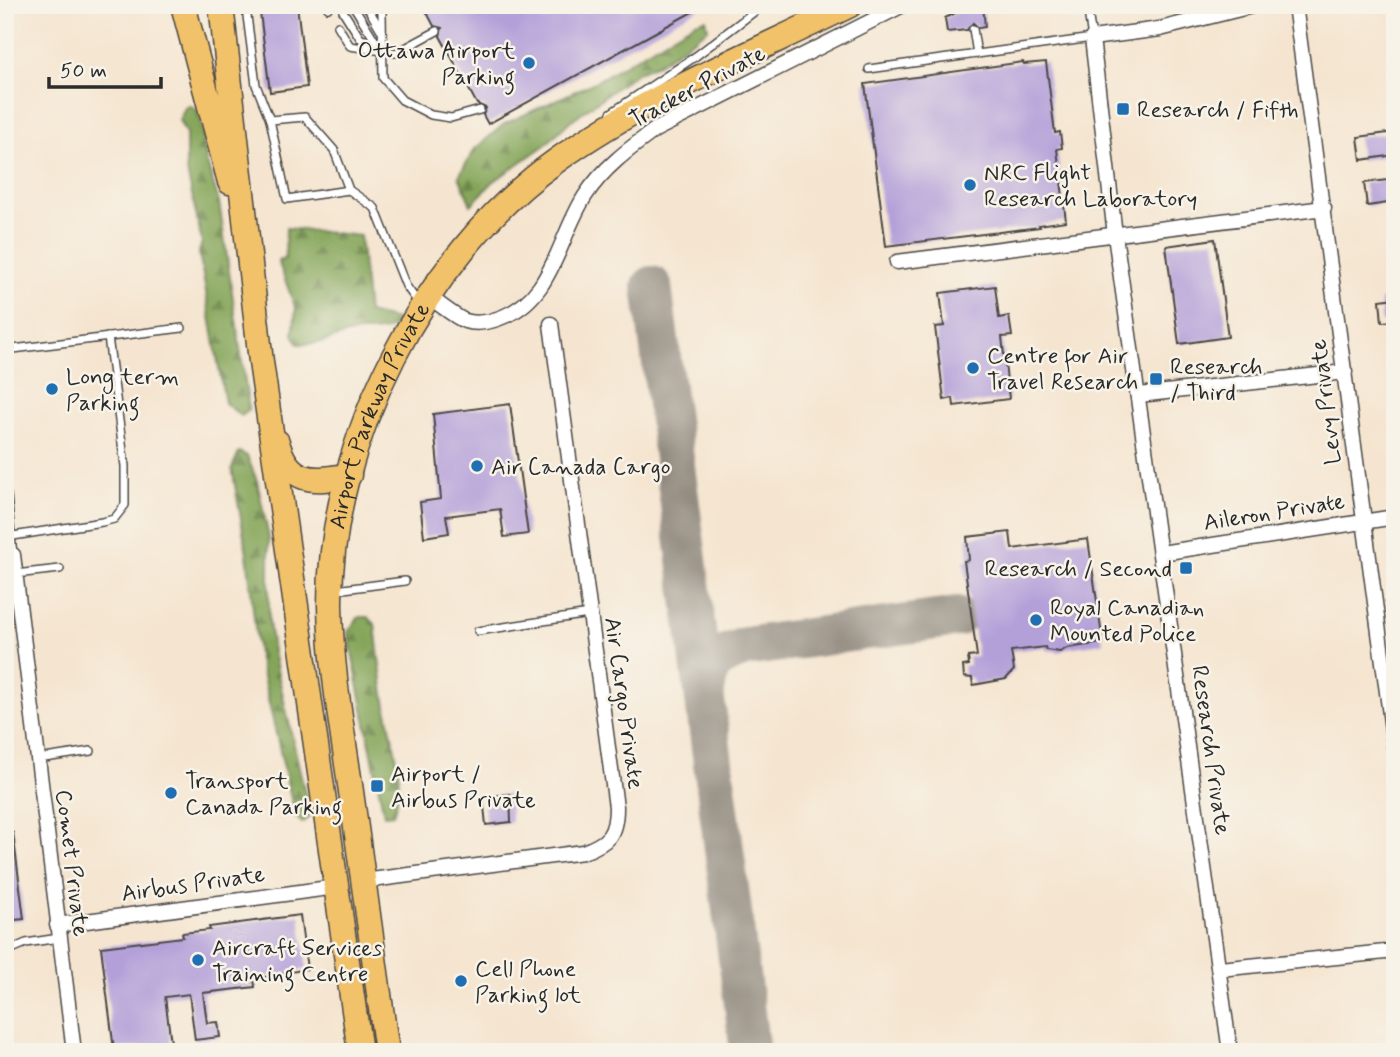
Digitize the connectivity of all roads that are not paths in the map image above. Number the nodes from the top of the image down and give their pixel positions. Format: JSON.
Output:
{"nodes":[{"id":1,"x":183,"y":5,"type":"edge"},
{"id":2,"x":353,"y":5,"type":"edge"},
{"id":3,"x":366,"y":5,"type":"edge"},
{"id":4,"x":378,"y":5,"type":"edge"},
{"id":5,"x":763,"y":5,"type":"edge"},
{"id":6,"x":850,"y":5,"type":"edge"},
{"id":7,"x":903,"y":5,"type":"edge"},
{"id":8,"x":1087,"y":5,"type":"edge"},
{"id":9,"x":1256,"y":5,"type":"edge"},
{"id":10,"x":1294,"y":5,"type":"edge"},
{"id":11,"x":221,"y":7,"type":"edge"},
{"id":12,"x":343,"y":11,"type":"dead end"},
{"id":13,"x":247,"y":16,"type":"dead end"},
{"id":14,"x":338,"y":26,"type":"dead end"},
{"id":15,"x":973,"y":29,"type":"dead end"},
{"id":16,"x":381,"y":30,"type":"junction"},
{"id":17,"x":437,"y":31,"type":"dead end"},
{"id":18,"x":1092,"y":38,"type":"junction"},
{"id":19,"x":381,"y":51,"type":"junction"},
{"id":20,"x":977,"y":54,"type":"junction"},
{"id":21,"x":869,"y":69,"type":"dead end"},
{"id":22,"x":480,"y":110,"type":"dead end"},
{"id":23,"x":270,"y":120,"type":"junction"},
{"id":24,"x":575,"y":147,"type":"junction"},
{"id":25,"x":349,"y":190,"type":"junction"},
{"id":26,"x":1324,"y":208,"type":"junction"},
{"id":27,"x":1115,"y":235,"type":"junction"},
{"id":28,"x":897,"y":262,"type":"dead end"},
{"id":29,"x":251,"y":268,"type":"junction"},
{"id":30,"x":426,"y":302,"type":"junction"},
{"id":31,"x":551,"y":324,"type":"dead end"},
{"id":32,"x":182,"y":328,"type":"dead end"},
{"id":33,"x":108,"y":337,"type":"junction"},
{"id":34,"x":5,"y":350,"type":"edge"},
{"id":35,"x":1345,"y":372,"type":"junction"},
{"id":36,"x":1139,"y":395,"type":"junction"},
{"id":37,"x":268,"y":408,"type":"junction"},
{"id":38,"x":349,"y":475,"type":"junction"},
{"id":39,"x":7,"y":495,"type":"dead end"},
{"id":40,"x":1395,"y":517,"type":"edge"},
{"id":41,"x":1363,"y":520,"type":"junction"},
{"id":42,"x":13,"y":536,"type":"junction"},
{"id":43,"x":1161,"y":553,"type":"junction"},
{"id":44,"x":9,"y":554,"type":"edge"},
{"id":45,"x":60,"y":569,"type":"dead end"},
{"id":46,"x":15,"y":574,"type":"junction"},
{"id":47,"x":405,"y":581,"type":"dead end"},
{"id":48,"x":331,"y":590,"type":"junction"},
{"id":49,"x":590,"y":614,"type":"junction"},
{"id":50,"x":478,"y":631,"type":"dead end"},
{"id":51,"x":91,"y":751,"type":"dead end"},
{"id":52,"x":1395,"y":752,"type":"edge"},
{"id":53,"x":37,"y":759,"type":"junction"},
{"id":54,"x":364,"y":881,"type":"junction"},
{"id":55,"x":336,"y":887,"type":"junction"},
{"id":56,"x":58,"y":931,"type":"junction"},
{"id":57,"x":1395,"y":951,"type":"edge"},
{"id":58,"x":5,"y":952,"type":"edge"},
{"id":59,"x":1220,"y":969,"type":"junction"},
{"id":60,"x":74,"y":1052,"type":"edge"},
{"id":61,"x":360,"y":1052,"type":"edge"},
{"id":62,"x":387,"y":1052,"type":"edge"},
{"id":63,"x":1230,"y":1052,"type":"edge"}],
"edges":[{"from":1,"to":29,"type":"highway"},
{"from":2,"to":19,"type":"lane"},
{"from":3,"to":16,"type":"lane"},
{"from":4,"to":16,"type":"lane"},
{"from":5,"to":24,"type":"lane"},
{"from":6,"to":24,"type":"highway","name":"Airport Parkway Private"},
{"from":7,"to":30,"type":"street","name":"Tracker Private"},
{"from":8,"to":18,"type":"lane"},
{"from":9,"to":18,"type":"street"},
{"from":10,"to":26,"type":"street","name":"Levy Private"},
{"from":11,"to":29,"type":"highway"},
{"from":12,"to":19,"type":"lane"},
{"from":13,"to":23,"type":"lane"},
{"from":14,"to":19,"type":"lane"},
{"from":15,"to":20,"type":"lane"},
{"from":16,"to":19,"type":"lane"},
{"from":17,"to":19,"type":"lane"},
{"from":18,"to":20,"type":"lane"},
{"from":18,"to":27,"type":"street","name":"Research Private"},
{"from":19,"to":22,"type":"lane"},
{"from":20,"to":21,"type":"lane"},
{"from":23,"to":25,"type":"lane"},
{"from":23,"to":25,"type":"lane"},
{"from":24,"to":30,"type":"highway","name":"Airport Parkway Private"},
{"from":25,"to":30,"type":"lane"},
{"from":26,"to":27,"type":"street"},
{"from":26,"to":35,"type":"street","name":"Levy Private"},
{"from":27,"to":28,"type":"street"},
{"from":27,"to":36,"type":"street","name":"Research Private"},
{"from":29,"to":37,"type":"highway"},
{"from":30,"to":38,"type":"highway","name":"Airport Parkway Private"},
{"from":31,"to":49,"type":"street","name":"Air Cargo Private"},
{"from":32,"to":33,"type":"lane"},
{"from":33,"to":34,"type":"lane"},
{"from":33,"to":42,"type":"lane"},
{"from":35,"to":36,"type":"street"},
{"from":35,"to":41,"type":"street","name":"Levy Private"},
{"from":36,"to":43,"type":"street","name":"Research Private"},
{"from":37,"to":38,"type":"highway"},
{"from":37,"to":55,"type":"highway"},
{"from":38,"to":48,"type":"highway","name":"Airport Parkway Private"},
{"from":39,"to":42,"type":"lane"},
{"from":40,"to":41,"type":"street","name":"Aileron Private"},
{"from":41,"to":43,"type":"street","name":"Aileron Private"},
{"from":41,"to":52,"type":"street","name":"Levy Private"},
{"from":42,"to":44,"type":"lane"},
{"from":43,"to":59,"type":"street","name":"Research Private"},
{"from":44,"to":46,"type":"street","name":"Comet Private"},
{"from":45,"to":46,"type":"lane"},
{"from":46,"to":53,"type":"street","name":"Comet Private"},
{"from":47,"to":48,"type":"lane"},
{"from":48,"to":54,"type":"highway","name":"Airport Parkway Private"},
{"from":49,"to":50,"type":"lane"},
{"from":49,"to":54,"type":"street","name":"Air Cargo Private"},
{"from":51,"to":53,"type":"lane"},
{"from":53,"to":56,"type":"street","name":"Comet Private"},
{"from":54,"to":55,"type":"highway"},
{"from":54,"to":62,"type":"highway","name":"Airport Parkway Private"},
{"from":55,"to":56,"type":"street","name":"Airbus Private"},
{"from":55,"to":61,"type":"highway"},
{"from":56,"to":58,"type":"lane"},
{"from":56,"to":60,"type":"street","name":"Comet Private"},
{"from":57,"to":59,"type":"street"},
{"from":59,"to":63,"type":"street","name":"Research Private"}]}
